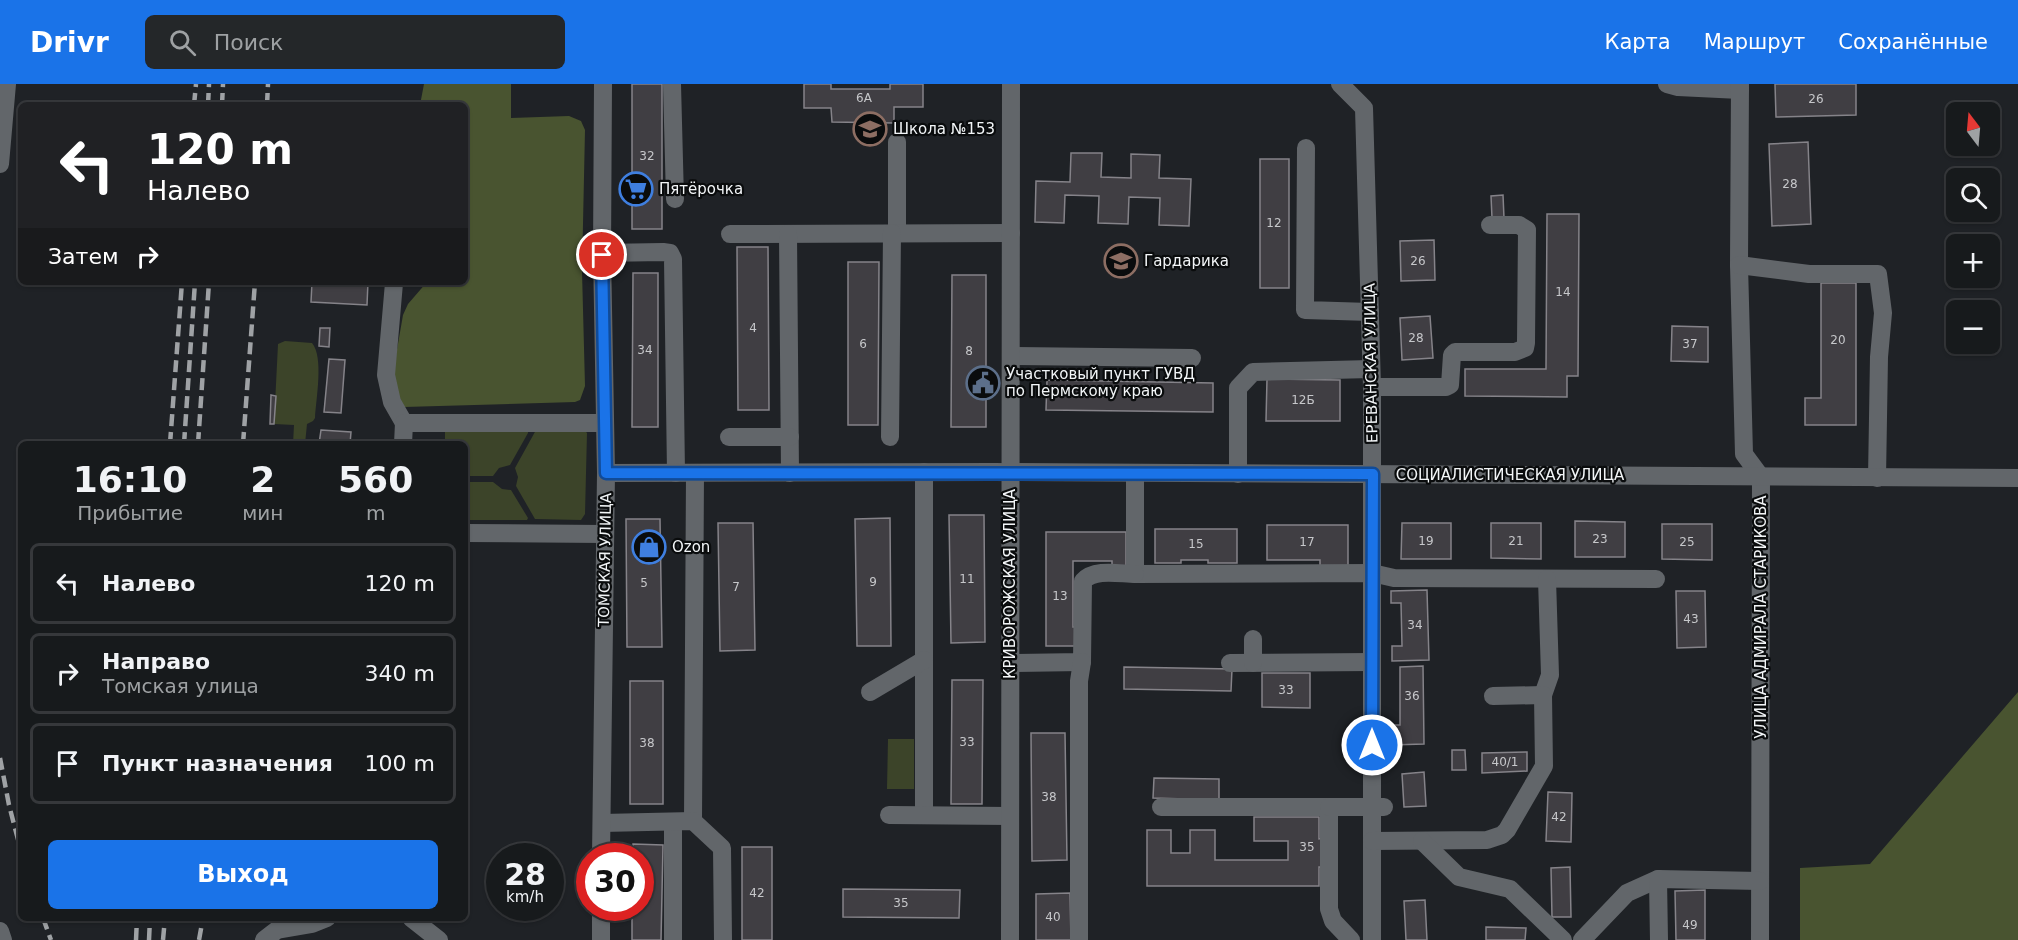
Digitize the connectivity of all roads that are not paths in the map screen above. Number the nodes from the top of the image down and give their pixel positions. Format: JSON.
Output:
{"nodes":[{"id":1,"x":7,"y":84,"type":"edge"},
{"id":2,"x":603,"y":84,"type":"edge"},
{"id":3,"x":672,"y":84,"type":"edge"},
{"id":4,"x":1011,"y":84,"type":"edge"},
{"id":5,"x":1340,"y":84,"type":"edge"},
{"id":6,"x":1667,"y":84,"type":"edge"},
{"id":7,"x":1740,"y":87,"type":"edge"},
{"id":8,"x":897,"y":142,"type":"dead end"},
{"id":9,"x":1306,"y":148,"type":"dead end"},
{"id":10,"x":0,"y":164,"type":"edge"},
{"id":11,"x":675,"y":199,"type":"dead end"},
{"id":12,"x":1490,"y":225,"type":"dead end"},
{"id":13,"x":895,"y":233,"type":"junction"},
{"id":14,"x":1011,"y":233,"type":"junction"},
{"id":15,"x":730,"y":234,"type":"dead end"},
{"id":16,"x":788,"y":234,"type":"junction"},
{"id":17,"x":602,"y":253,"type":"junction"},
{"id":18,"x":1739,"y":265,"type":"junction"},
{"id":19,"x":394,"y":285,"type":"edge"},
{"id":20,"x":1370,"y":312,"type":"junction"},
{"id":21,"x":1011,"y":356,"type":"junction"},
{"id":22,"x":1192,"y":358,"type":"dead end"},
{"id":23,"x":1372,"y":378,"type":"junction"},
{"id":24,"x":404,"y":423,"type":"junction"},
{"id":25,"x":605,"y":423,"type":"junction"},
{"id":26,"x":729,"y":437,"type":"dead end"},
{"id":27,"x":790,"y":437,"type":"junction"},
{"id":28,"x":890,"y":437,"type":"dead end"},
{"id":29,"x":403,"y":441,"type":"edge"},
{"id":30,"x":924,"y":472,"type":"junction"},
{"id":31,"x":1010,"y":472,"type":"junction"},
{"id":32,"x":606,"y":473,"type":"junction"},
{"id":33,"x":676,"y":473,"type":"junction"},
{"id":34,"x":695,"y":473,"type":"junction"},
{"id":35,"x":790,"y":473,"type":"junction"},
{"id":36,"x":1135,"y":473,"type":"junction"},
{"id":37,"x":1238,"y":474,"type":"junction"},
{"id":38,"x":1373,"y":474,"type":"junction"},
{"id":39,"x":1761,"y":477,"type":"junction"},
{"id":40,"x":1877,"y":477,"type":"junction"},
{"id":41,"x":2018,"y":478,"type":"edge"},
{"id":42,"x":468,"y":533,"type":"edge"},
{"id":43,"x":604,"y":534,"type":"junction"},
{"id":44,"x":1372,"y":573,"type":"junction"},
{"id":45,"x":1135,"y":574,"type":"junction"},
{"id":46,"x":1547,"y":579,"type":"junction"},
{"id":47,"x":1656,"y":579,"type":"dead end"},
{"id":48,"x":1253,"y":639,"type":"dead end"},
{"id":49,"x":924,"y":660,"type":"junction"},
{"id":50,"x":1082,"y":662,"type":"junction"},
{"id":51,"x":1372,"y":662,"type":"junction"},
{"id":52,"x":1010,"y":663,"type":"junction"},
{"id":53,"x":1230,"y":663,"type":"dead end"},
{"id":54,"x":1253,"y":663,"type":"junction"},
{"id":55,"x":870,"y":692,"type":"dead end"},
{"id":56,"x":1543,"y":695,"type":"junction"},
{"id":57,"x":1493,"y":696,"type":"dead end"},
{"id":58,"x":1161,"y":807,"type":"dead end"},
{"id":59,"x":1329,"y":807,"type":"junction"},
{"id":60,"x":1378,"y":807,"type":"junction"},
{"id":61,"x":889,"y":815,"type":"dead end"},
{"id":62,"x":924,"y":815,"type":"junction"},
{"id":63,"x":1010,"y":816,"type":"junction"},
{"id":64,"x":693,"y":821,"type":"junction"},
{"id":65,"x":672,"y":822,"type":"junction"},
{"id":66,"x":602,"y":823,"type":"junction"},
{"id":67,"x":1372,"y":841,"type":"junction"},
{"id":68,"x":1422,"y":841,"type":"junction"},
{"id":69,"x":602,"y":843,"type":"edge"},
{"id":70,"x":1658,"y":879,"type":"junction"},
{"id":71,"x":1760,"y":882,"type":"junction"},
{"id":72,"x":415,"y":921,"type":"edge"},
{"id":73,"x":601,"y":921,"type":"edge"},
{"id":74,"x":317,"y":927,"type":"edge"},
{"id":75,"x":0,"y":931,"type":"edge"},
{"id":76,"x":3,"y":940,"type":"edge"},
{"id":77,"x":264,"y":940,"type":"edge"},
{"id":78,"x":439,"y":940,"type":"edge"},
{"id":79,"x":601,"y":940,"type":"edge"},
{"id":80,"x":673,"y":940,"type":"edge"},
{"id":81,"x":723,"y":940,"type":"edge"},
{"id":82,"x":1010,"y":940,"type":"edge"},
{"id":83,"x":1079,"y":940,"type":"edge"},
{"id":84,"x":1351,"y":940,"type":"edge"},
{"id":85,"x":1372,"y":940,"type":"edge"},
{"id":86,"x":1563,"y":940,"type":"edge"},
{"id":87,"x":1582,"y":940,"type":"edge"},
{"id":88,"x":1659,"y":940,"type":"edge"},
{"id":89,"x":1760,"y":940,"type":"edge"}],
"edges":[{"from":1,"to":10,"type":"street"},
{"from":2,"to":17,"type":"street","name":"ТОМСКАЯ УЛИЦА"},
{"from":3,"to":11,"type":"street"},
{"from":4,"to":14,"type":"street","name":"КРИВОРОЖСКАЯ УЛИЦА"},
{"from":5,"to":20,"type":"street","name":"ЕРЕВАНСКАЯ УЛИЦА"},
{"from":6,"to":7,"type":"street"},
{"from":7,"to":18,"type":"street","name":"УЛИЦА АДМИРАЛА СТАРИКОВА"},
{"from":8,"to":13,"type":"street"},
{"from":9,"to":20,"type":"street"},
{"from":12,"to":23,"type":"street"},
{"from":13,"to":14,"type":"street"},
{"from":13,"to":16,"type":"street"},
{"from":13,"to":28,"type":"street"},
{"from":14,"to":21,"type":"street","name":"КРИВОРОЖСКАЯ УЛИЦА"},
{"from":15,"to":16,"type":"street"},
{"from":16,"to":27,"type":"street"},
{"from":17,"to":25,"type":"street","name":"ТОМСКАЯ УЛИЦА"},
{"from":17,"to":33,"type":"street"},
{"from":18,"to":39,"type":"street","name":"УЛИЦА АДМИРАЛА СТАРИКОВА"},
{"from":18,"to":40,"type":"street"},
{"from":19,"to":24,"type":"street"},
{"from":20,"to":23,"type":"street","name":"ЕРЕВАНСКАЯ УЛИЦА"},
{"from":21,"to":22,"type":"street"},
{"from":21,"to":31,"type":"street","name":"КРИВОРОЖСКАЯ УЛИЦА"},
{"from":23,"to":37,"type":"street"},
{"from":23,"to":38,"type":"street","name":"ЕРЕВАНСКАЯ УЛИЦА"},
{"from":24,"to":25,"type":"street"},
{"from":24,"to":29,"type":"street"},
{"from":25,"to":32,"type":"street","name":"ТОМСКАЯ УЛИЦА"},
{"from":26,"to":27,"type":"street"},
{"from":27,"to":35,"type":"street"},
{"from":30,"to":31,"type":"street","name":"СОЦИАЛИСТИЧЕСКАЯ УЛИЦА"},
{"from":30,"to":35,"type":"street","name":"СОЦИАЛИСТИЧЕСКАЯ УЛИЦА"},
{"from":30,"to":49,"type":"street"},
{"from":31,"to":36,"type":"street","name":"СОЦИАЛИСТИЧЕСКАЯ УЛИЦА"},
{"from":31,"to":52,"type":"street","name":"КРИВОРОЖСКАЯ УЛИЦА"},
{"from":32,"to":33,"type":"street","name":"СОЦИАЛИСТИЧЕСКАЯ УЛИЦА"},
{"from":32,"to":43,"type":"street","name":"ТОМСКАЯ УЛИЦА"},
{"from":33,"to":34,"type":"street","name":"СОЦИАЛИСТИЧЕСКАЯ УЛИЦА"},
{"from":34,"to":35,"type":"street","name":"СОЦИАЛИСТИЧЕСКАЯ УЛИЦА"},
{"from":34,"to":64,"type":"street"},
{"from":36,"to":37,"type":"street","name":"СОЦИАЛИСТИЧЕСКАЯ УЛИЦА"},
{"from":36,"to":45,"type":"street"},
{"from":37,"to":38,"type":"street","name":"СОЦИАЛИСТИЧЕСКАЯ УЛИЦА"},
{"from":38,"to":39,"type":"street","name":"СОЦИАЛИСТИЧЕСКАЯ УЛИЦА"},
{"from":38,"to":44,"type":"street","name":"ЕРЕВАНСКАЯ УЛИЦА"},
{"from":39,"to":40,"type":"street","name":"СОЦИАЛИСТИЧЕСКАЯ УЛИЦА"},
{"from":39,"to":71,"type":"street","name":"УЛИЦА АДМИРАЛА СТАРИКОВА"},
{"from":40,"to":41,"type":"street","name":"СОЦИАЛИСТИЧЕСКАЯ УЛИЦА"},
{"from":42,"to":43,"type":"street"},
{"from":43,"to":66,"type":"street","name":"ТОМСКАЯ УЛИЦА"},
{"from":44,"to":45,"type":"street"},
{"from":44,"to":46,"type":"street"},
{"from":44,"to":51,"type":"street","name":"ЕРЕВАНСКАЯ УЛИЦА"},
{"from":45,"to":50,"type":"street"},
{"from":46,"to":47,"type":"street"},
{"from":46,"to":56,"type":"street"},
{"from":48,"to":54,"type":"street"},
{"from":49,"to":55,"type":"street"},
{"from":49,"to":62,"type":"street"},
{"from":50,"to":52,"type":"street"},
{"from":50,"to":83,"type":"street"},
{"from":51,"to":54,"type":"street"},
{"from":51,"to":60,"type":"street","name":"ЕРЕВАНСКАЯ УЛИЦА"},
{"from":52,"to":63,"type":"street","name":"КРИВОРОЖСКАЯ УЛИЦА"},
{"from":53,"to":54,"type":"street"},
{"from":56,"to":57,"type":"street"},
{"from":56,"to":68,"type":"street"},
{"from":58,"to":59,"type":"street"},
{"from":59,"to":60,"type":"street"},
{"from":59,"to":84,"type":"street"},
{"from":60,"to":67,"type":"street","name":"ЕРЕВАНСКАЯ УЛИЦА"},
{"from":61,"to":62,"type":"street"},
{"from":62,"to":63,"type":"street"},
{"from":63,"to":82,"type":"street","name":"КРИВОРОЖСКАЯ УЛИЦА"},
{"from":64,"to":65,"type":"street"},
{"from":64,"to":81,"type":"street"},
{"from":65,"to":66,"type":"street"},
{"from":65,"to":80,"type":"street"},
{"from":66,"to":69,"type":"street","name":"ТОМСКАЯ УЛИЦА"},
{"from":67,"to":68,"type":"street"},
{"from":67,"to":85,"type":"street","name":"ЕРЕВАНСКАЯ УЛИЦА"},
{"from":68,"to":86,"type":"street"},
{"from":70,"to":71,"type":"street"},
{"from":70,"to":87,"type":"street"},
{"from":70,"to":88,"type":"street"},
{"from":71,"to":89,"type":"street","name":"УЛИЦА АДМИРАЛА СТАРИКОВА"},
{"from":72,"to":78,"type":"street"},
{"from":73,"to":79,"type":"street"},
{"from":74,"to":77,"type":"street"},
{"from":75,"to":76,"type":"street"}]}
